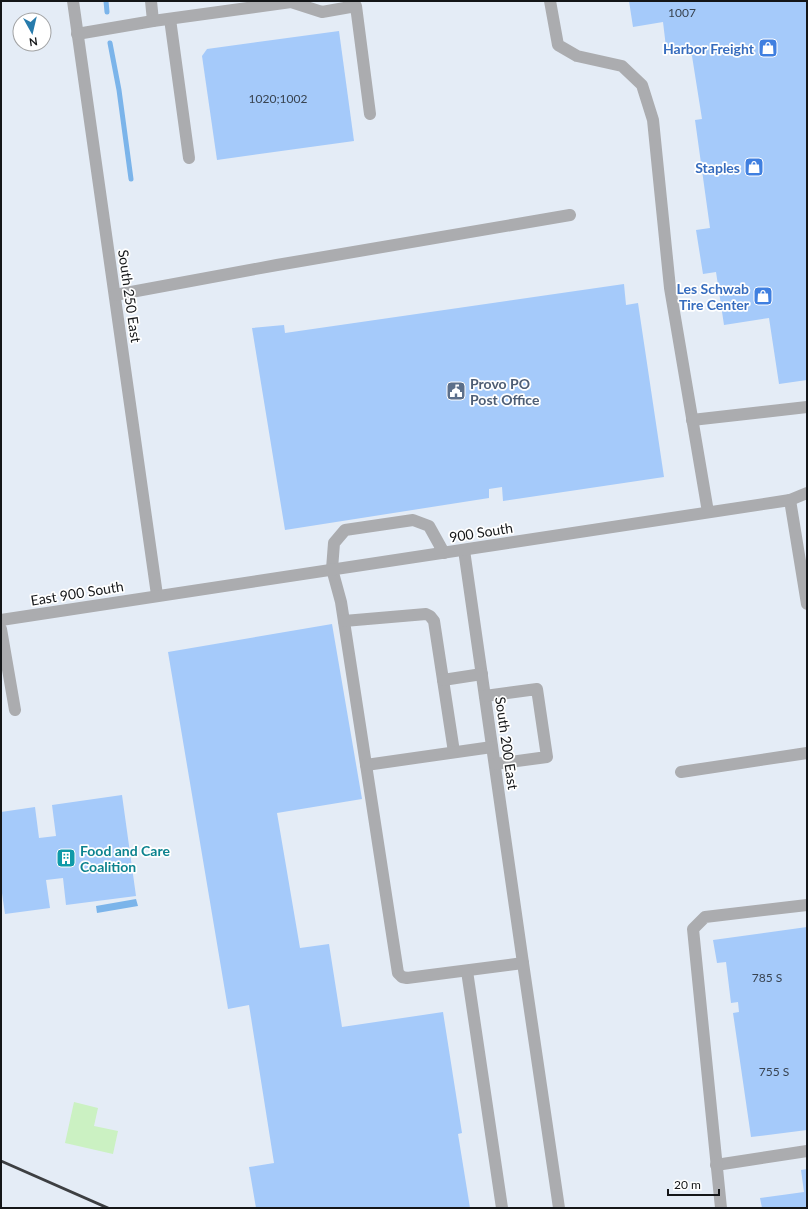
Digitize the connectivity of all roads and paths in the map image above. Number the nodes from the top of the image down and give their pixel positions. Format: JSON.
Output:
{"nodes":[{"id":1,"x":73,"y":1,"type":"edge"},
{"id":2,"x":150,"y":1,"type":"edge"},
{"id":3,"x":550,"y":1,"type":"edge"},
{"id":4,"x":356,"y":4,"type":"edge"},
{"id":5,"x":170,"y":19,"type":"junction"},
{"id":6,"x":153,"y":21,"type":"junction"},
{"id":7,"x":77,"y":34,"type":"junction"},
{"id":8,"x":370,"y":114,"type":"dead end"},
{"id":9,"x":189,"y":158,"type":"dead end"},
{"id":10,"x":570,"y":215,"type":"dead end"},
{"id":11,"x":115,"y":295,"type":"junction"},
{"id":12,"x":807,"y":407,"type":"edge"},
{"id":13,"x":692,"y":420,"type":"junction"},
{"id":14,"x":807,"y":493,"type":"edge"},
{"id":15,"x":790,"y":500,"type":"junction"},
{"id":16,"x":708,"y":512,"type":"junction"},
{"id":17,"x":464,"y":550,"type":"junction"},
{"id":18,"x":444,"y":553,"type":"junction"},
{"id":19,"x":332,"y":569,"type":"junction"},
{"id":20,"x":157,"y":595,"type":"junction"},
{"id":21,"x":807,"y":604,"type":"edge"},
{"id":22,"x":1,"y":620,"type":"edge"},
{"id":23,"x":344,"y":621,"type":"junction"},
{"id":24,"x":1,"y":629,"type":"edge"},
{"id":25,"x":482,"y":674,"type":"junction"},
{"id":26,"x":443,"y":680,"type":"junction"},
{"id":27,"x":485,"y":696,"type":"junction"},
{"id":28,"x":15,"y":710,"type":"dead end"},
{"id":29,"x":492,"y":747,"type":"junction"},
{"id":30,"x":454,"y":752,"type":"junction"},
{"id":31,"x":807,"y":753,"type":"edge"},
{"id":32,"x":495,"y":764,"type":"junction"},
{"id":33,"x":366,"y":765,"type":"junction"},
{"id":34,"x":681,"y":772,"type":"dead end"},
{"id":35,"x":807,"y":905,"type":"edge"},
{"id":36,"x":523,"y":964,"type":"junction"},
{"id":37,"x":466,"y":971,"type":"junction"},
{"id":38,"x":807,"y":1151,"type":"edge"},
{"id":39,"x":716,"y":1165,"type":"junction"},
{"id":40,"x":502,"y":1208,"type":"edge"},
{"id":41,"x":559,"y":1208,"type":"edge"},
{"id":42,"x":720,"y":1208,"type":"edge"}],
"edges":[{"from":1,"to":7,"type":"street","name":"South 250 East"},
{"from":2,"to":6,"type":"street"},
{"from":3,"to":13,"type":"street"},
{"from":4,"to":5,"type":"street"},
{"from":4,"to":8,"type":"street"},
{"from":5,"to":6,"type":"street"},
{"from":5,"to":9,"type":"street"},
{"from":6,"to":7,"type":"street"},
{"from":7,"to":11,"type":"street","name":"South 250 East"},
{"from":10,"to":11,"type":"street"},
{"from":11,"to":20,"type":"street","name":"South 250 East"},
{"from":12,"to":13,"type":"street"},
{"from":13,"to":16,"type":"street"},
{"from":14,"to":15,"type":"street","name":"900 South"},
{"from":15,"to":16,"type":"street","name":"900 South"},
{"from":15,"to":21,"type":"street"},
{"from":16,"to":17,"type":"street","name":"900 South"},
{"from":17,"to":18,"type":"street","name":"900 South"},
{"from":17,"to":25,"type":"street","name":"South 200 East"},
{"from":18,"to":19,"type":"street","name":"900 South"},
{"from":18,"to":19,"type":"street"},
{"from":19,"to":20,"type":"street","name":"900 South"},
{"from":19,"to":23,"type":"street"},
{"from":20,"to":22,"type":"street","name":"East 900 South"},
{"from":23,"to":26,"type":"street"},
{"from":23,"to":33,"type":"street"},
{"from":24,"to":28,"type":"street"},
{"from":25,"to":26,"type":"street"},
{"from":25,"to":27,"type":"street","name":"South 200 East"},
{"from":26,"to":30,"type":"street"},
{"from":27,"to":29,"type":"street","name":"South 200 East"},
{"from":27,"to":32,"type":"street"},
{"from":29,"to":30,"type":"street"},
{"from":29,"to":32,"type":"street","name":"South 200 East"},
{"from":30,"to":33,"type":"street"},
{"from":31,"to":34,"type":"street"},
{"from":32,"to":36,"type":"street","name":"South 200 East"},
{"from":33,"to":37,"type":"street"},
{"from":35,"to":39,"type":"street"},
{"from":36,"to":37,"type":"street"},
{"from":36,"to":41,"type":"street","name":"South 200 East"},
{"from":37,"to":40,"type":"street"},
{"from":38,"to":39,"type":"street"},
{"from":39,"to":42,"type":"street"}]}
